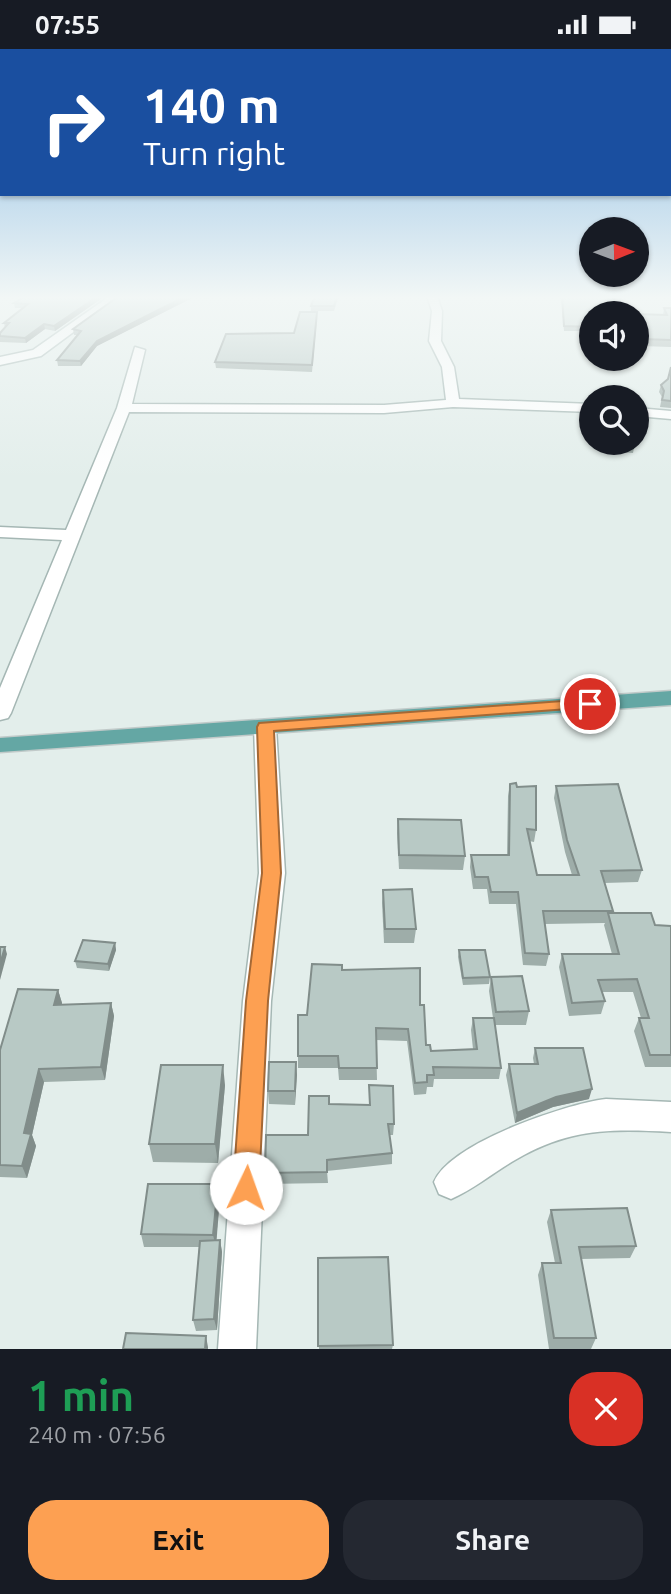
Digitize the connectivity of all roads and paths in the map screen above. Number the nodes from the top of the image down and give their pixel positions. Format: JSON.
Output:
{"nodes":[{"id":1,"x":20,"y":357,"type":"edge"},
{"id":2,"x":137,"y":357,"type":"edge"},
{"id":3,"x":443,"y":357,"type":"edge"},
{"id":4,"x":0,"y":361,"type":"edge"},
{"id":5,"x":453,"y":403,"type":"junction"},
{"id":6,"x":124,"y":408,"type":"junction"},
{"id":7,"x":579,"y":408,"type":"edge"},
{"id":8,"x":649,"y":413,"type":"edge"},
{"id":9,"x":671,"y":415,"type":"edge"},
{"id":10,"x":0,"y":532,"type":"edge"},
{"id":11,"x":73,"y":535,"type":"junction"},
{"id":12,"x":671,"y":698,"type":"edge"},
{"id":13,"x":0,"y":713,"type":"edge"},
{"id":14,"x":265,"y":727,"type":"junction"},
{"id":15,"x":0,"y":745,"type":"edge"},
{"id":16,"x":671,"y":1117,"type":"edge"},
{"id":17,"x":451,"y":1182,"type":"dead end"},
{"id":18,"x":237,"y":1349,"type":"edge"}],
"edges":[{"from":1,"to":4,"type":"street"},
{"from":2,"to":6,"type":"street"},
{"from":3,"to":5,"type":"street"},
{"from":5,"to":6,"type":"street"},
{"from":5,"to":7,"type":"street"},
{"from":6,"to":11,"type":"street"},
{"from":8,"to":9,"type":"street"},
{"from":10,"to":11,"type":"street"},
{"from":11,"to":13,"type":"street"},
{"from":12,"to":14,"type":"main road"},
{"from":14,"to":15,"type":"main road"},
{"from":14,"to":18,"type":"street"},
{"from":16,"to":17,"type":"street"}]}
